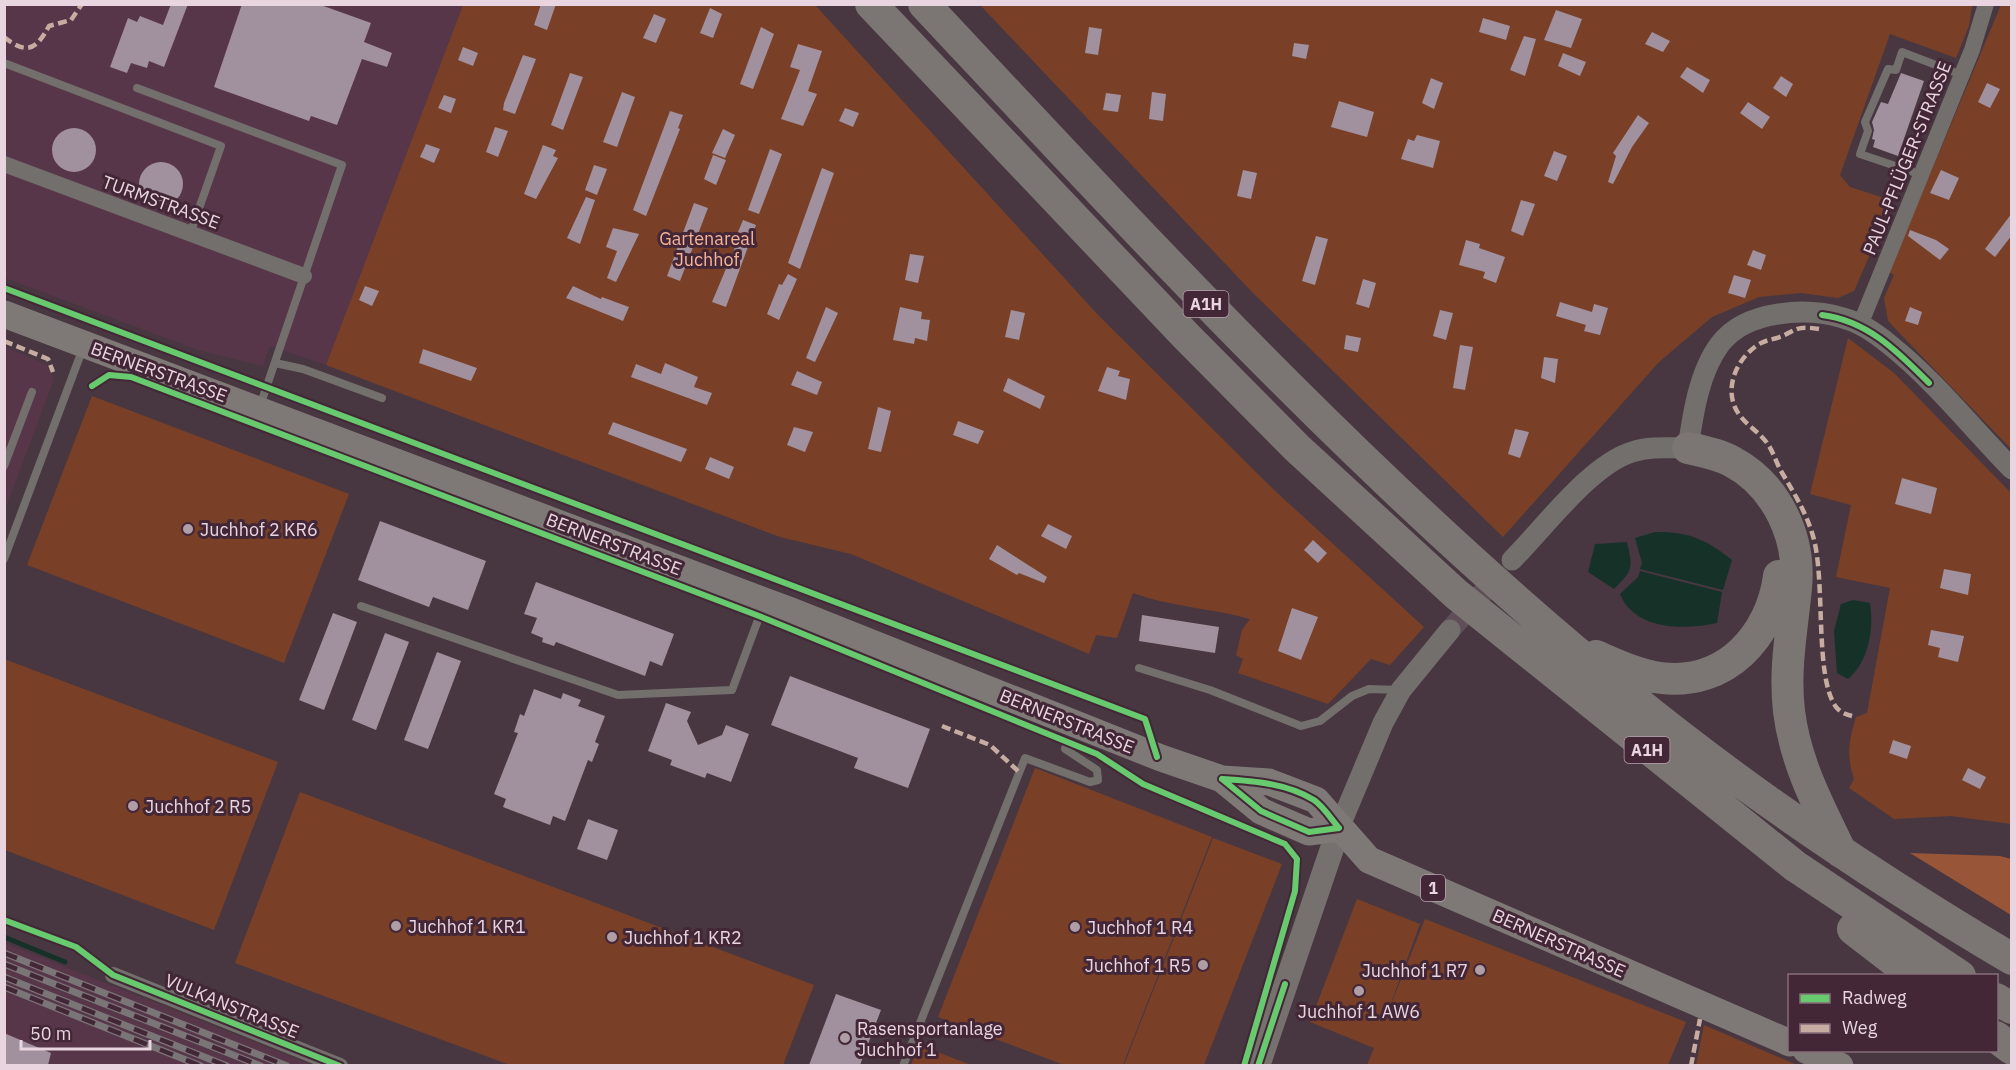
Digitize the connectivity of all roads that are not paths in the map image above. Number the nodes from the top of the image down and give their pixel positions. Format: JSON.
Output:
{"nodes":[{"id":1,"x":871,"y":4,"type":"edge"},
{"id":2,"x":924,"y":4,"type":"edge"},
{"id":3,"x":1986,"y":4,"type":"edge"},
{"id":4,"x":4,"y":63,"type":"edge"},
{"id":5,"x":1962,"y":75,"type":"junction"},
{"id":6,"x":137,"y":88,"type":"dead end"},
{"id":7,"x":4,"y":164,"type":"edge"},
{"id":8,"x":1919,"y":174,"type":"junction"},
{"id":9,"x":190,"y":234,"type":"junction"},
{"id":10,"x":304,"y":276,"type":"junction"},
{"id":11,"x":4,"y":314,"type":"edge"},
{"id":12,"x":1860,"y":325,"type":"junction"},
{"id":13,"x":84,"y":344,"type":"junction"},
{"id":14,"x":275,"y":363,"type":"junction"},
{"id":15,"x":32,"y":392,"type":"dead end"},
{"id":16,"x":382,"y":398,"type":"dead end"},
{"id":17,"x":259,"y":409,"type":"junction"},
{"id":18,"x":1688,"y":448,"type":"junction"},
{"id":19,"x":4,"y":466,"type":"edge"},
{"id":20,"x":2012,"y":469,"type":"edge"},
{"id":21,"x":5,"y":554,"type":"edge"},
{"id":22,"x":1512,"y":560,"type":"tunnel mouth"},
{"id":23,"x":765,"y":601,"type":"junction"},
{"id":24,"x":361,"y":606,"type":"dead end"},
{"id":25,"x":1450,"y":630,"type":"tunnel mouth"},
{"id":26,"x":1571,"y":646,"type":"junction"},
{"id":27,"x":1139,"y":668,"type":"dead end"},
{"id":28,"x":1401,"y":690,"type":"junction"},
{"id":29,"x":1067,"y":741,"type":"dead end"},
{"id":30,"x":1339,"y":828,"type":"junction"},
{"id":31,"x":1842,"y":853,"type":"junction"},
{"id":32,"x":1785,"y":869,"type":"junction"},
{"id":33,"x":2012,"y":959,"type":"edge"},
{"id":34,"x":1913,"y":974,"type":"edge"},
{"id":35,"x":1958,"y":974,"type":"edge"},
{"id":36,"x":113,"y":975,"type":"dead end"},
{"id":37,"x":1998,"y":1000,"type":"edge"},
{"id":38,"x":2012,"y":1008,"type":"edge"},
{"id":39,"x":1998,"y":1038,"type":"edge"},
{"id":40,"x":1788,"y":1042,"type":"edge"},
{"id":41,"x":2012,"y":1049,"type":"edge"},
{"id":42,"x":1811,"y":1052,"type":"edge"},
{"id":43,"x":340,"y":1065,"type":"edge"},
{"id":44,"x":903,"y":1065,"type":"edge"},
{"id":45,"x":1258,"y":1065,"type":"edge"},
{"id":46,"x":1840,"y":1065,"type":"edge"}],
"edges":[{"from":1,"to":32,"type":"highway","number":"A1H"},
{"from":2,"to":26,"type":"highway","number":"A1H"},
{"from":3,"to":5,"type":"street","name":"PAUL-PFLÜGER-STRASSE"},
{"from":4,"to":9,"type":"lane"},
{"from":5,"to":8,"type":"street","name":"PAUL-PFLÜGER-STRASSE"},
{"from":5,"to":8,"type":"lane"},
{"from":6,"to":10,"type":"lane"},
{"from":7,"to":9,"type":"street","name":"TURMSTRASSE"},
{"from":8,"to":12,"type":"street","name":"PAUL-PFLÜGER-STRASSE"},
{"from":9,"to":10,"type":"street","name":"TURMSTRASSE"},
{"from":10,"to":14,"type":"lane"},
{"from":11,"to":13,"type":"main road","name":"BERNERSTRASSE"},
{"from":12,"to":18,"type":"street"},
{"from":12,"to":20,"type":"street"},
{"from":13,"to":17,"type":"main road","name":"BERNERSTRASSE"},
{"from":13,"to":21,"type":"lane"},
{"from":14,"to":16,"type":"lane"},
{"from":14,"to":17,"type":"lane"},
{"from":15,"to":19,"type":"lane"},
{"from":17,"to":23,"type":"main road","name":"BERNERSTRASSE"},
{"from":18,"to":22,"type":"street"},
{"from":18,"to":26,"type":"highway"},
{"from":18,"to":31,"type":"highway"},
{"from":23,"to":24,"type":"lane"},
{"from":23,"to":30,"type":"main road","name":"BERNERSTRASSE"},
{"from":25,"to":28,"type":"street"},
{"from":26,"to":31,"type":"highway","number":"A1H"},
{"from":27,"to":28,"type":"lane"},
{"from":28,"to":30,"type":"street"},
{"from":29,"to":44,"type":"lane"},
{"from":30,"to":40,"type":"main road","name":"BERNERSTRASSE","number":"1"},
{"from":30,"to":45,"type":"main road"},
{"from":31,"to":33,"type":"highway","number":"A1H"},
{"from":32,"to":34,"type":"highway"},
{"from":32,"to":35,"type":"highway"},
{"from":36,"to":43,"type":"street","name":"VULKANSTRASSE"},
{"from":37,"to":38,"type":"highway"},
{"from":39,"to":41,"type":"highway"},
{"from":42,"to":46,"type":"main road"}]}
